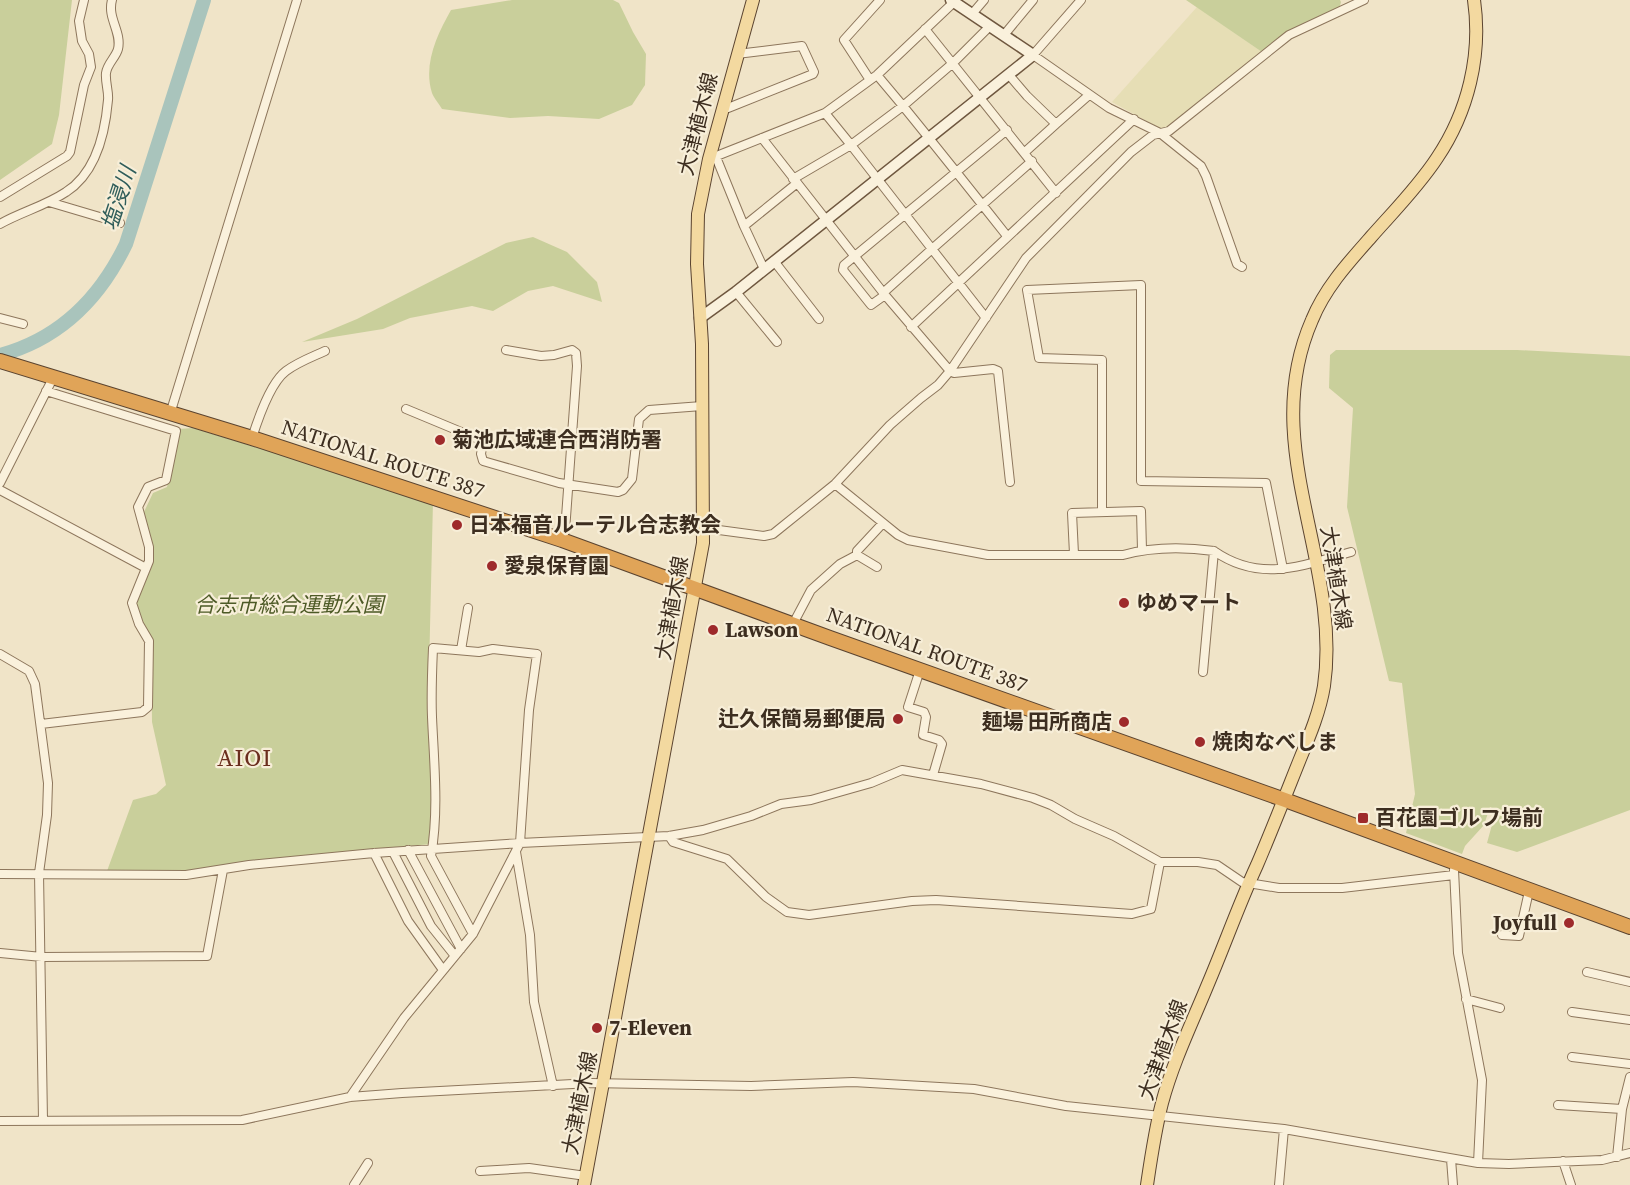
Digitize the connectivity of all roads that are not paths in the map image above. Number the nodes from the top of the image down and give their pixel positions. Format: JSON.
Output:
{"nodes":[{"id":1,"x":84,"y":0,"type":"edge"},
{"id":2,"x":112,"y":0,"type":"edge"},
{"id":3,"x":297,"y":0,"type":"edge"},
{"id":4,"x":753,"y":0,"type":"edge"},
{"id":5,"x":880,"y":0,"type":"edge"},
{"id":6,"x":984,"y":0,"type":"edge"},
{"id":7,"x":1033,"y":0,"type":"edge"},
{"id":8,"x":1081,"y":0,"type":"edge"},
{"id":9,"x":1364,"y":0,"type":"edge"},
{"id":10,"x":1474,"y":0,"type":"edge"},
{"id":11,"x":953,"y":1,"type":"edge"},
{"id":12,"x":1347,"y":3,"type":"edge"},
{"id":13,"x":972,"y":14,"type":"junction"},
{"id":14,"x":990,"y":26,"type":"junction"},
{"id":15,"x":925,"y":29,"type":"junction"},
{"id":16,"x":1004,"y":35,"type":"junction"},
{"id":17,"x":737,"y":54,"type":"junction"},
{"id":18,"x":1033,"y":55,"type":"junction"},
{"id":19,"x":953,"y":63,"type":"junction"},
{"id":20,"x":877,"y":75,"type":"junction"},
{"id":21,"x":1009,"y":75,"type":"junction"},
{"id":22,"x":870,"y":80,"type":"junction"},
{"id":23,"x":1089,"y":95,"type":"junction"},
{"id":24,"x":981,"y":97,"type":"junction"},
{"id":25,"x":903,"y":106,"type":"junction"},
{"id":26,"x":722,"y":108,"type":"junction"},
{"id":27,"x":825,"y":113,"type":"junction"},
{"id":28,"x":1134,"y":119,"type":"junction"},
{"id":29,"x":1056,"y":124,"type":"junction"},
{"id":30,"x":1007,"y":130,"type":"junction"},
{"id":31,"x":1160,"y":133,"type":"junction"},
{"id":32,"x":762,"y":138,"type":"junction"},
{"id":33,"x":929,"y":138,"type":"junction"},
{"id":34,"x":851,"y":145,"type":"junction"},
{"id":35,"x":1025,"y":152,"type":"junction"},
{"id":36,"x":713,"y":158,"type":"junction"},
{"id":37,"x":1032,"y":161,"type":"junction"},
{"id":38,"x":957,"y":173,"type":"junction"},
{"id":39,"x":878,"y":179,"type":"junction"},
{"id":40,"x":794,"y":181,"type":"junction"},
{"id":41,"x":1056,"y":192,"type":"junction"},
{"id":42,"x":0,"y":197,"type":"edge"},
{"id":43,"x":49,"y":202,"type":"junction"},
{"id":44,"x":982,"y":205,"type":"junction"},
{"id":45,"x":906,"y":215,"type":"junction"},
{"id":46,"x":825,"y":220,"type":"junction"},
{"id":47,"x":120,"y":223,"type":"dead end"},
{"id":48,"x":0,"y":224,"type":"edge"},
{"id":49,"x":744,"y":226,"type":"junction"},
{"id":50,"x":1007,"y":236,"type":"junction"},
{"id":51,"x":932,"y":249,"type":"junction"},
{"id":52,"x":855,"y":257,"type":"junction"},
{"id":53,"x":774,"y":261,"type":"junction"},
{"id":54,"x":1242,"y":267,"type":"dead end"},
{"id":55,"x":764,"y":269,"type":"junction"},
{"id":56,"x":958,"y":284,"type":"junction"},
{"id":57,"x":736,"y":292,"type":"junction"},
{"id":58,"x":884,"y":294,"type":"junction"},
{"id":59,"x":0,"y":318,"type":"edge"},
{"id":60,"x":700,"y":318,"type":"junction"},
{"id":61,"x":986,"y":318,"type":"junction"},
{"id":62,"x":819,"y":319,"type":"dead end"},
{"id":63,"x":23,"y":324,"type":"dead end"},
{"id":64,"x":911,"y":327,"type":"junction"},
{"id":65,"x":777,"y":342,"type":"dead end"},
{"id":66,"x":506,"y":350,"type":"dead end"},
{"id":67,"x":325,"y":351,"type":"dead end"},
{"id":68,"x":0,"y":360,"type":"edge"},
{"id":69,"x":950,"y":371,"type":"junction"},
{"id":70,"x":53,"y":378,"type":"junction"},
{"id":71,"x":46,"y":391,"type":"junction"},
{"id":72,"x":702,"y":406,"type":"junction"},
{"id":73,"x":406,"y":409,"type":"dead end"},
{"id":74,"x":170,"y":414,"type":"junction"},
{"id":75,"x":252,"y":438,"type":"junction"},
{"id":76,"x":1010,"y":482,"type":"dead end"},
{"id":77,"x":0,"y":483,"type":"edge"},
{"id":78,"x":567,"y":484,"type":"junction"},
{"id":79,"x":835,"y":484,"type":"junction"},
{"id":80,"x":0,"y":490,"type":"edge"},
{"id":81,"x":1102,"y":512,"type":"junction"},
{"id":82,"x":883,"y":523,"type":"junction"},
{"id":83,"x":704,"y":528,"type":"junction"},
{"id":84,"x":562,"y":540,"type":"junction"},
{"id":85,"x":1142,"y":550,"type":"junction"},
{"id":86,"x":1214,"y":551,"type":"junction"},
{"id":87,"x":1351,"y":552,"type":"dead end"},
{"id":88,"x":1074,"y":554,"type":"junction"},
{"id":89,"x":856,"y":555,"type":"junction"},
{"id":90,"x":1315,"y":562,"type":"junction"},
{"id":91,"x":877,"y":567,"type":"dead end"},
{"id":92,"x":146,"y":568,"type":"junction"},
{"id":93,"x":1283,"y":568,"type":"junction"},
{"id":94,"x":695,"y":588,"type":"junction"},
{"id":95,"x":471,"y":608,"type":"dead end"},
{"id":96,"x":793,"y":624,"type":"junction"},
{"id":97,"x":464,"y":650,"type":"junction"},
{"id":98,"x":0,"y":654,"type":"edge"},
{"id":99,"x":920,"y":670,"type":"junction"},
{"id":100,"x":1203,"y":672,"type":"dead end"},
{"id":101,"x":41,"y":724,"type":"junction"},
{"id":102,"x":933,"y":774,"type":"junction"},
{"id":103,"x":1285,"y":800,"type":"junction"},
{"id":104,"x":669,"y":836,"type":"junction"},
{"id":105,"x":649,"y":837,"type":"junction"},
{"id":106,"x":520,"y":843,"type":"junction"},
{"id":107,"x":432,"y":848,"type":"junction"},
{"id":108,"x":408,"y":850,"type":"junction"},
{"id":109,"x":393,"y":852,"type":"junction"},
{"id":110,"x":516,"y":852,"type":"junction"},
{"id":111,"x":374,"y":853,"type":"junction"},
{"id":112,"x":1160,"y":862,"type":"junction"},
{"id":113,"x":1454,"y":869,"type":"junction"},
{"id":114,"x":223,"y":870,"type":"junction"},
{"id":115,"x":39,"y":873,"type":"junction"},
{"id":116,"x":0,"y":874,"type":"edge"},
{"id":117,"x":1249,"y":883,"type":"junction"},
{"id":118,"x":1530,"y":891,"type":"junction"},
{"id":119,"x":1630,"y":927,"type":"edge"},
{"id":120,"x":473,"y":934,"type":"junction"},
{"id":121,"x":1502,"y":935,"type":"dead end"},
{"id":122,"x":461,"y":949,"type":"junction"},
{"id":123,"x":0,"y":953,"type":"edge"},
{"id":124,"x":455,"y":956,"type":"junction"},
{"id":125,"x":42,"y":957,"type":"junction"},
{"id":126,"x":443,"y":970,"type":"junction"},
{"id":127,"x":1587,"y":972,"type":"dead end"},
{"id":128,"x":1630,"y":982,"type":"edge"},
{"id":129,"x":1466,"y":999,"type":"junction"},
{"id":130,"x":1500,"y":1008,"type":"dead end"},
{"id":131,"x":1572,"y":1012,"type":"dead end"},
{"id":132,"x":1630,"y":1020,"type":"edge"},
{"id":133,"x":1572,"y":1057,"type":"dead end"},
{"id":134,"x":1630,"y":1064,"type":"edge"},
{"id":135,"x":1630,"y":1077,"type":"edge"},
{"id":136,"x":603,"y":1083,"type":"junction"},
{"id":137,"x":553,"y":1086,"type":"junction"},
{"id":138,"x":350,"y":1097,"type":"junction"},
{"id":139,"x":1558,"y":1105,"type":"dead end"},
{"id":140,"x":1622,"y":1109,"type":"junction"},
{"id":141,"x":1160,"y":1115,"type":"junction"},
{"id":142,"x":43,"y":1120,"type":"junction"},
{"id":143,"x":0,"y":1121,"type":"edge"},
{"id":144,"x":1284,"y":1130,"type":"junction"},
{"id":145,"x":1630,"y":1154,"type":"edge"},
{"id":146,"x":1617,"y":1157,"type":"junction"},
{"id":147,"x":1451,"y":1159,"type":"junction"},
{"id":148,"x":1563,"y":1161,"type":"junction"},
{"id":149,"x":368,"y":1163,"type":"dead end"},
{"id":150,"x":1478,"y":1163,"type":"junction"},
{"id":151,"x":480,"y":1171,"type":"dead end"},
{"id":152,"x":585,"y":1180,"type":"edge"},
{"id":153,"x":354,"y":1185,"type":"edge"},
{"id":154,"x":1147,"y":1185,"type":"edge"},
{"id":155,"x":1279,"y":1185,"type":"edge"},
{"id":156,"x":1453,"y":1185,"type":"edge"},
{"id":157,"x":1571,"y":1185,"type":"edge"}],
"edges":[{"from":1,"to":42,"type":"street"},
{"from":2,"to":43,"type":"street"},
{"from":3,"to":74,"type":"street"},
{"from":4,"to":17,"type":"main road","name":"大津植木線"},
{"from":5,"to":22,"type":"street"},
{"from":6,"to":13,"type":"street"},
{"from":7,"to":16,"type":"street"},
{"from":8,"to":18,"type":"street"},
{"from":9,"to":12,"type":"street"},
{"from":10,"to":90,"type":"main road","name":"大津植木線"},
{"from":11,"to":13,"type":"street"},
{"from":11,"to":15,"type":"street"},
{"from":12,"to":31,"type":"street"},
{"from":13,"to":14,"type":"street"},
{"from":14,"to":16,"type":"street"},
{"from":14,"to":19,"type":"street"},
{"from":15,"to":19,"type":"street"},
{"from":15,"to":20,"type":"street"},
{"from":16,"to":18,"type":"street"},
{"from":17,"to":26,"type":"main road","name":"大津植木線"},
{"from":17,"to":26,"type":"street"},
{"from":18,"to":21,"type":"street"},
{"from":18,"to":23,"type":"street"},
{"from":19,"to":24,"type":"street"},
{"from":19,"to":25,"type":"street"},
{"from":20,"to":22,"type":"street"},
{"from":20,"to":25,"type":"street"},
{"from":21,"to":24,"type":"street"},
{"from":21,"to":29,"type":"street"},
{"from":22,"to":27,"type":"street"},
{"from":23,"to":28,"type":"street"},
{"from":23,"to":29,"type":"street"},
{"from":24,"to":30,"type":"street"},
{"from":24,"to":33,"type":"street"},
{"from":25,"to":33,"type":"street"},
{"from":25,"to":34,"type":"street"},
{"from":26,"to":36,"type":"main road","name":"大津植木線"},
{"from":27,"to":32,"type":"street"},
{"from":27,"to":34,"type":"street"},
{"from":28,"to":31,"type":"street"},
{"from":28,"to":41,"type":"street"},
{"from":29,"to":35,"type":"street"},
{"from":30,"to":35,"type":"street"},
{"from":30,"to":38,"type":"street"},
{"from":31,"to":54,"type":"street"},
{"from":31,"to":61,"type":"street"},
{"from":32,"to":36,"type":"street"},
{"from":32,"to":40,"type":"street"},
{"from":33,"to":38,"type":"street"},
{"from":33,"to":39,"type":"street"},
{"from":34,"to":39,"type":"street"},
{"from":34,"to":40,"type":"street"},
{"from":35,"to":37,"type":"street"},
{"from":36,"to":49,"type":"street"},
{"from":36,"to":60,"type":"main road","name":"大津植木線"},
{"from":37,"to":41,"type":"street"},
{"from":37,"to":44,"type":"street"},
{"from":38,"to":44,"type":"street"},
{"from":38,"to":45,"type":"street"},
{"from":39,"to":45,"type":"street"},
{"from":39,"to":46,"type":"street"},
{"from":40,"to":46,"type":"street"},
{"from":40,"to":49,"type":"street"},
{"from":41,"to":50,"type":"street"},
{"from":43,"to":47,"type":"street"},
{"from":43,"to":48,"type":"street"},
{"from":44,"to":50,"type":"street"},
{"from":44,"to":51,"type":"street"},
{"from":45,"to":51,"type":"street"},
{"from":45,"to":52,"type":"street"},
{"from":46,"to":52,"type":"street"},
{"from":46,"to":53,"type":"street"},
{"from":49,"to":55,"type":"street"},
{"from":50,"to":56,"type":"street"},
{"from":51,"to":56,"type":"street"},
{"from":51,"to":58,"type":"street"},
{"from":52,"to":58,"type":"street"},
{"from":52,"to":58,"type":"street"},
{"from":53,"to":55,"type":"street"},
{"from":53,"to":62,"type":"street"},
{"from":55,"to":57,"type":"street"},
{"from":56,"to":61,"type":"street"},
{"from":56,"to":64,"type":"street"},
{"from":57,"to":60,"type":"street"},
{"from":57,"to":65,"type":"street"},
{"from":58,"to":64,"type":"street"},
{"from":59,"to":63,"type":"street"},
{"from":60,"to":72,"type":"main road","name":"大津植木線"},
{"from":61,"to":69,"type":"street"},
{"from":64,"to":69,"type":"street"},
{"from":66,"to":78,"type":"street"},
{"from":67,"to":75,"type":"street"},
{"from":68,"to":70,"type":"highway","name":"NATIONAL ROUTE 387"},
{"from":69,"to":76,"type":"street"},
{"from":69,"to":79,"type":"street"},
{"from":70,"to":71,"type":"street"},
{"from":70,"to":74,"type":"highway","name":"NATIONAL ROUTE 387"},
{"from":71,"to":77,"type":"street"},
{"from":71,"to":92,"type":"street"},
{"from":72,"to":78,"type":"street"},
{"from":72,"to":83,"type":"main road","name":"大津植木線"},
{"from":73,"to":78,"type":"street"},
{"from":74,"to":75,"type":"highway","name":"NATIONAL ROUTE 387"},
{"from":75,"to":84,"type":"highway","name":"NATIONAL ROUTE 387"},
{"from":78,"to":84,"type":"street"},
{"from":79,"to":82,"type":"street"},
{"from":79,"to":83,"type":"street"},
{"from":80,"to":92,"type":"street"},
{"from":81,"to":85,"type":"street"},
{"from":81,"to":88,"type":"street"},
{"from":81,"to":93,"type":"street"},
{"from":82,"to":88,"type":"street"},
{"from":82,"to":89,"type":"street"},
{"from":83,"to":94,"type":"main road","name":"大津植木線"},
{"from":84,"to":94,"type":"highway","name":"NATIONAL ROUTE 387"},
{"from":85,"to":86,"type":"street"},
{"from":85,"to":88,"type":"street"},
{"from":86,"to":93,"type":"street"},
{"from":86,"to":100,"type":"street"},
{"from":87,"to":90,"type":"street"},
{"from":89,"to":91,"type":"street"},
{"from":89,"to":96,"type":"street"},
{"from":90,"to":93,"type":"street"},
{"from":90,"to":103,"type":"main road","name":"大津植木線"},
{"from":92,"to":101,"type":"street"},
{"from":94,"to":96,"type":"highway","name":"NATIONAL ROUTE 387"},
{"from":94,"to":105,"type":"main road","name":"大津植木線"},
{"from":95,"to":97,"type":"street"},
{"from":96,"to":99,"type":"highway","name":"NATIONAL ROUTE 387"},
{"from":97,"to":106,"type":"street"},
{"from":97,"to":107,"type":"street"},
{"from":98,"to":101,"type":"street"},
{"from":99,"to":102,"type":"street"},
{"from":99,"to":103,"type":"highway","name":"NATIONAL ROUTE 387"},
{"from":101,"to":115,"type":"street"},
{"from":102,"to":104,"type":"street"},
{"from":102,"to":112,"type":"street"},
{"from":103,"to":113,"type":"highway","name":"NATIONAL ROUTE 387"},
{"from":103,"to":117,"type":"main road","name":"大津植木線"},
{"from":104,"to":105,"type":"street"},
{"from":104,"to":112,"type":"street"},
{"from":105,"to":106,"type":"street"},
{"from":105,"to":136,"type":"main road","name":"大津植木線"},
{"from":106,"to":107,"type":"street"},
{"from":106,"to":110,"type":"street"},
{"from":107,"to":108,"type":"street"},
{"from":107,"to":120,"type":"street"},
{"from":108,"to":109,"type":"street"},
{"from":108,"to":122,"type":"street"},
{"from":109,"to":111,"type":"street"},
{"from":109,"to":124,"type":"street"},
{"from":110,"to":120,"type":"street"},
{"from":110,"to":137,"type":"street"},
{"from":111,"to":114,"type":"street"},
{"from":111,"to":126,"type":"street"},
{"from":112,"to":117,"type":"street"},
{"from":113,"to":117,"type":"street"},
{"from":113,"to":118,"type":"highway","name":"NATIONAL ROUTE 387"},
{"from":113,"to":129,"type":"street"},
{"from":114,"to":115,"type":"street"},
{"from":114,"to":125,"type":"street"},
{"from":115,"to":116,"type":"street"},
{"from":115,"to":125,"type":"street"},
{"from":117,"to":141,"type":"main road","name":"大津植木線"},
{"from":118,"to":119,"type":"highway","name":"NATIONAL ROUTE 387"},
{"from":118,"to":121,"type":"street"},
{"from":120,"to":122,"type":"street"},
{"from":122,"to":124,"type":"street"},
{"from":123,"to":125,"type":"street"},
{"from":124,"to":126,"type":"street"},
{"from":125,"to":142,"type":"street"},
{"from":126,"to":138,"type":"street"},
{"from":127,"to":128,"type":"street"},
{"from":129,"to":130,"type":"street"},
{"from":129,"to":150,"type":"street"},
{"from":131,"to":132,"type":"street"},
{"from":133,"to":134,"type":"street"},
{"from":135,"to":140,"type":"street"},
{"from":136,"to":137,"type":"street"},
{"from":136,"to":141,"type":"street"},
{"from":136,"to":152,"type":"main road","name":"大津植木線"},
{"from":137,"to":138,"type":"street"},
{"from":138,"to":142,"type":"street"},
{"from":139,"to":140,"type":"street"},
{"from":140,"to":146,"type":"street"},
{"from":141,"to":144,"type":"street"},
{"from":141,"to":154,"type":"main road","name":"大津植木線"},
{"from":142,"to":143,"type":"street"},
{"from":144,"to":147,"type":"street"},
{"from":144,"to":155,"type":"street"},
{"from":145,"to":146,"type":"street"},
{"from":146,"to":148,"type":"street"},
{"from":147,"to":150,"type":"street"},
{"from":147,"to":156,"type":"street"},
{"from":148,"to":150,"type":"street"},
{"from":148,"to":157,"type":"street"},
{"from":149,"to":153,"type":"street"},
{"from":151,"to":152,"type":"street"}]}
